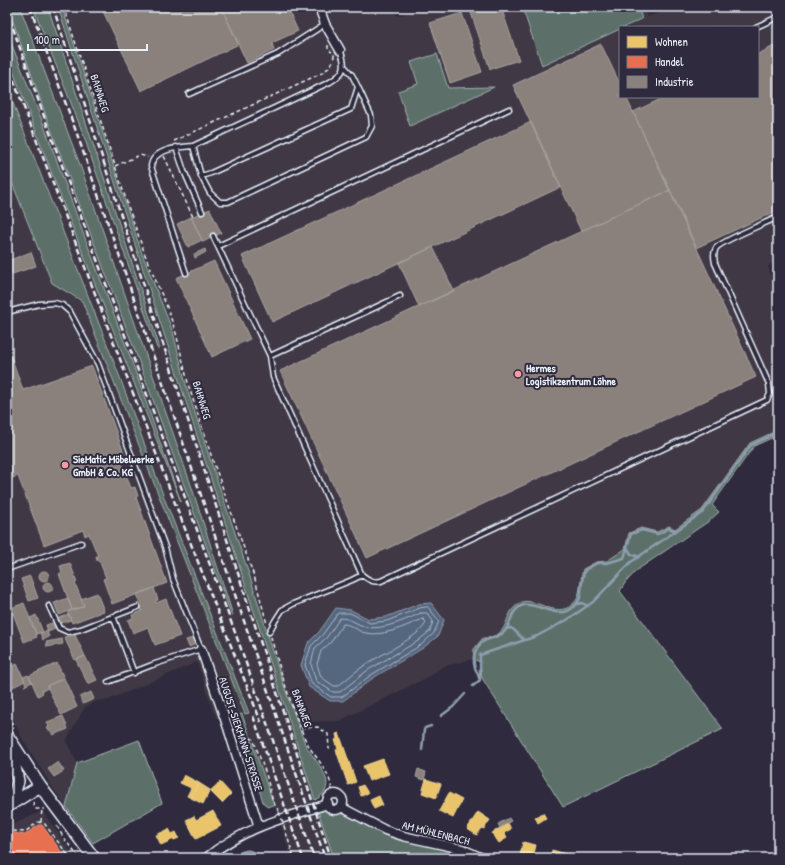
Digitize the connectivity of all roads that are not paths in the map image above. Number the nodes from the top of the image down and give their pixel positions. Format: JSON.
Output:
{"nodes":[{"id":1,"x":319,"y":7,"type":"edge"},
{"id":2,"x":778,"y":17,"type":"edge"},
{"id":3,"x":324,"y":24,"type":"junction"},
{"id":4,"x":758,"y":26,"type":"edge"},
{"id":5,"x":340,"y":50,"type":"joint"},
{"id":6,"x":345,"y":67,"type":"junction"},
{"id":7,"x":358,"y":87,"type":"junction"},
{"id":8,"x":189,"y":94,"type":"dead end"},
{"id":9,"x":509,"y":109,"type":"dead end"},
{"id":10,"x":193,"y":146,"type":"junction"},
{"id":11,"x":176,"y":147,"type":"junction"},
{"id":12,"x":201,"y":176,"type":"junction"},
{"id":13,"x":202,"y":212,"type":"dead end"},
{"id":14,"x":778,"y":217,"type":"edge"},
{"id":15,"x":213,"y":236,"type":"dead end"},
{"id":16,"x":218,"y":246,"type":"junction"},
{"id":17,"x":186,"y":273,"type":"dead end"},
{"id":18,"x":400,"y":296,"type":"dead end"},
{"id":19,"x":7,"y":312,"type":"edge"},
{"id":20,"x":270,"y":356,"type":"junction"},
{"id":21,"x":81,"y":542,"type":"dead end"},
{"id":22,"x":7,"y":569,"type":"edge"},
{"id":23,"x":362,"y":574,"type":"junction"},
{"id":24,"x":49,"y":606,"type":"dead end"},
{"id":25,"x":138,"y":607,"type":"dead end"},
{"id":26,"x":113,"y":616,"type":"junction"},
{"id":27,"x":269,"y":632,"type":"road end"},
{"id":28,"x":201,"y":649,"type":"junction"},
{"id":29,"x":134,"y":673,"type":"junction"},
{"id":30,"x":108,"y":682,"type":"dead end"},
{"id":31,"x":8,"y":736,"type":"edge"},
{"id":32,"x":40,"y":786,"type":"junction"},
{"id":33,"x":328,"y":804,"type":"junction"},
{"id":34,"x":8,"y":806,"type":"edge"},
{"id":35,"x":341,"y":807,"type":"junction"},
{"id":36,"x":259,"y":827,"type":"junction"},
{"id":37,"x":94,"y":858,"type":"edge"},
{"id":38,"x":206,"y":858,"type":"edge"},
{"id":39,"x":482,"y":858,"type":"edge"}],
"edges":[{"from":1,"to":3,"type":"street"},
{"from":2,"to":4,"type":"lane"},
{"from":3,"to":5,"type":"street"},
{"from":3,"to":8,"type":"lane"},
{"from":5,"to":6,"type":"lane"},
{"from":6,"to":7,"type":"lane"},
{"from":6,"to":10,"type":"lane"},
{"from":7,"to":12,"type":"lane"},
{"from":7,"to":12,"type":"lane"},
{"from":9,"to":16,"type":"lane"},
{"from":10,"to":11,"type":"lane"},
{"from":10,"to":12,"type":"lane"},
{"from":11,"to":13,"type":"lane"},
{"from":11,"to":17,"type":"lane"},
{"from":14,"to":23,"type":"lane"},
{"from":15,"to":16,"type":"lane"},
{"from":16,"to":20,"type":"lane"},
{"from":18,"to":20,"type":"lane"},
{"from":19,"to":28,"type":"lane"},
{"from":20,"to":23,"type":"lane"},
{"from":21,"to":22,"type":"lane"},
{"from":23,"to":27,"type":"lane"},
{"from":24,"to":26,"type":"lane"},
{"from":25,"to":26,"type":"lane"},
{"from":26,"to":29,"type":"lane"},
{"from":28,"to":29,"type":"lane"},
{"from":28,"to":36,"type":"street","name":"AUGUST-SIEKMANN-STRASSE"},
{"from":29,"to":30,"type":"lane"},
{"from":31,"to":32,"type":"main road"},
{"from":31,"to":34,"type":"main road"},
{"from":32,"to":34,"type":"main road"},
{"from":32,"to":37,"type":"main road"},
{"from":33,"to":35,"type":"street"},
{"from":33,"to":35,"type":"street"},
{"from":33,"to":36,"type":"street"},
{"from":35,"to":39,"type":"street","name":"AM MÜHLENBACH"},
{"from":36,"to":38,"type":"street"}]}
